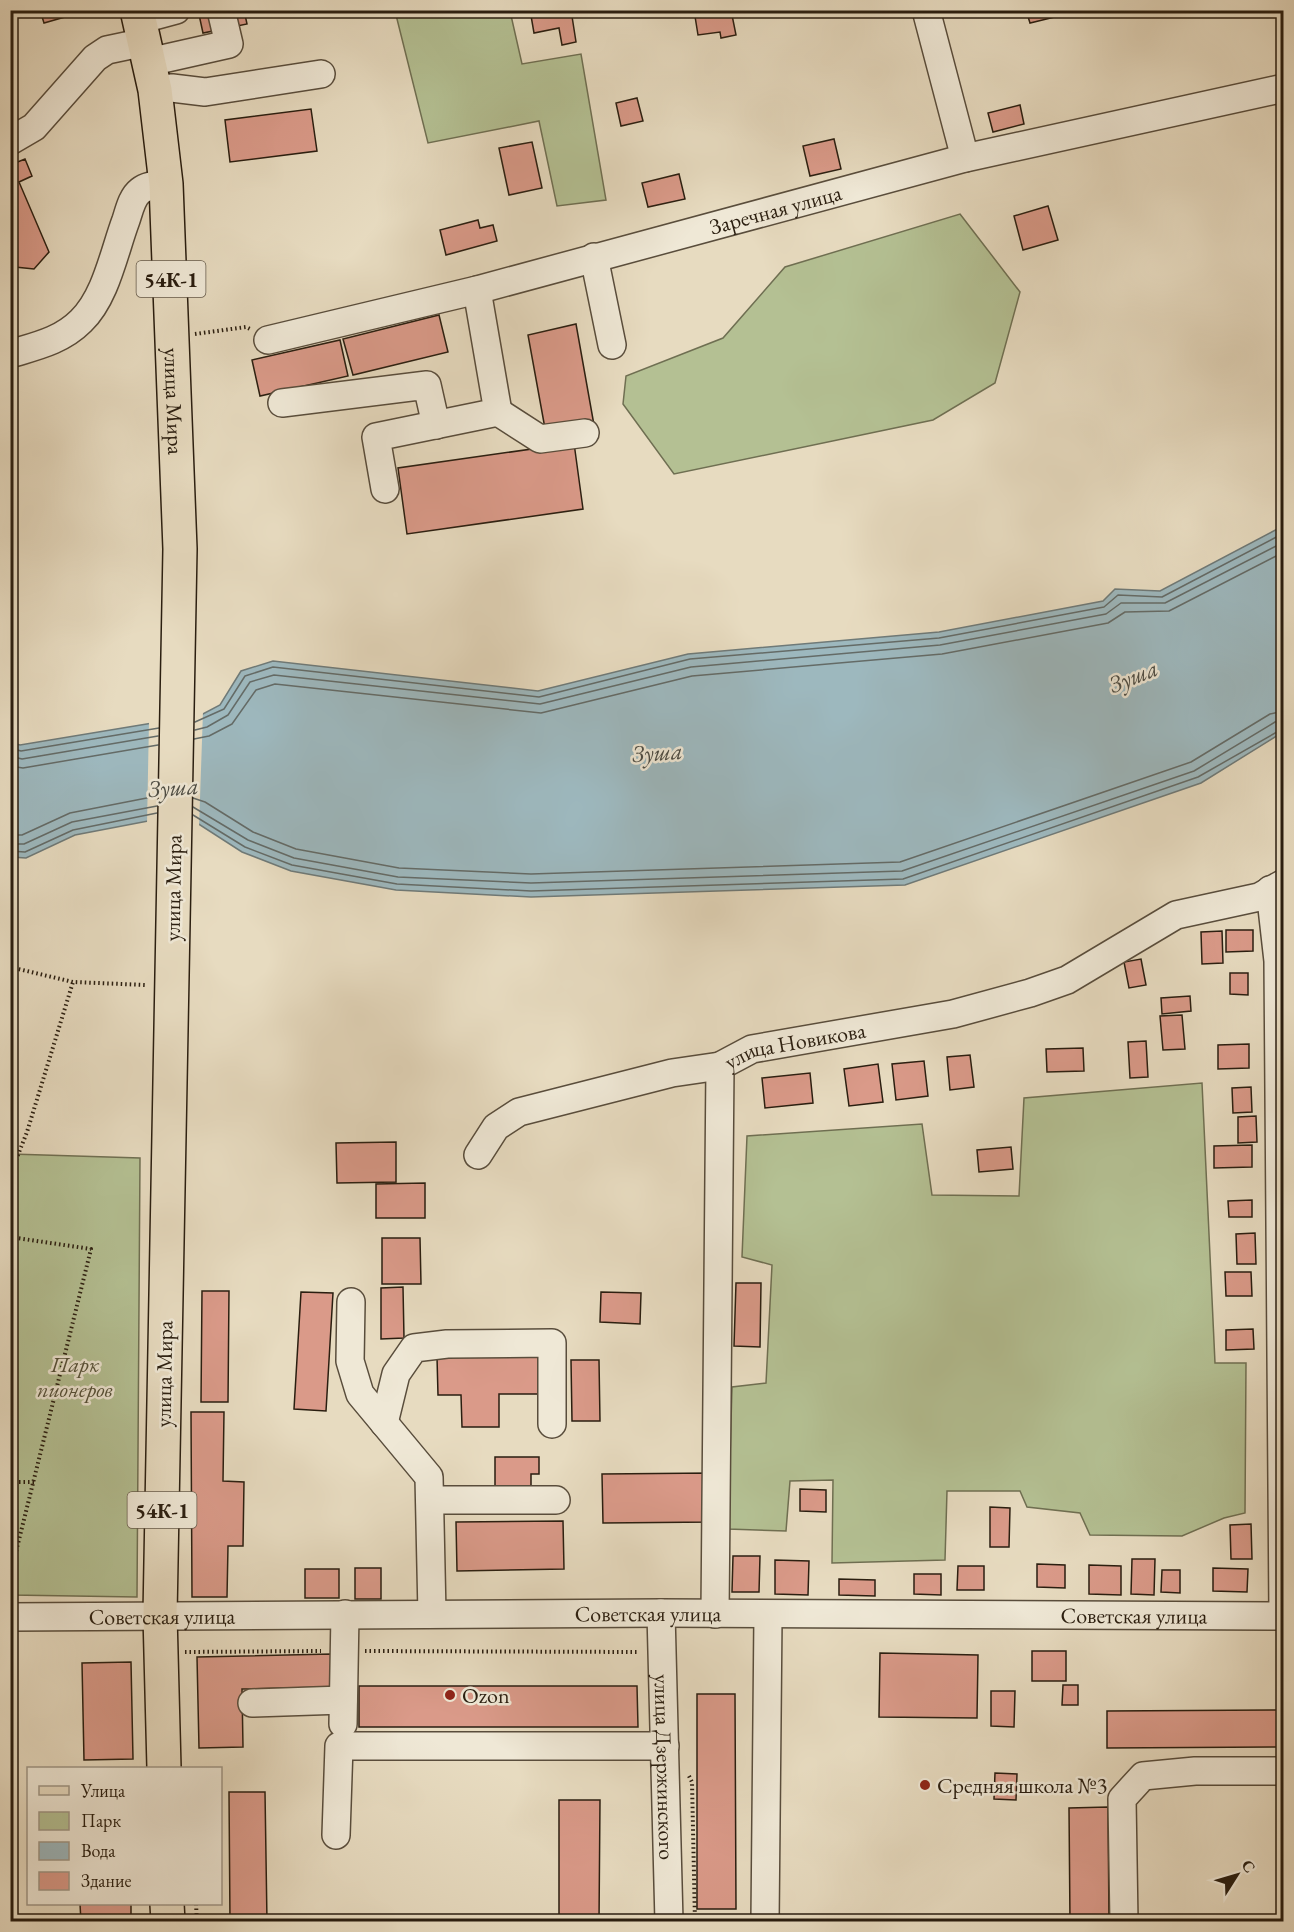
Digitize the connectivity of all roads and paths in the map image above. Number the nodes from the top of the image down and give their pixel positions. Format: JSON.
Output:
{"nodes":[{"id":1,"x":176,"y":10,"type":"edge"},
{"id":2,"x":221,"y":10,"type":"edge"},
{"id":3,"x":926,"y":10,"type":"edge"},
{"id":4,"x":145,"y":45,"type":"edge"},
{"id":5,"x":321,"y":74,"type":"dead end"},
{"id":6,"x":1284,"y":88,"type":"edge"},
{"id":7,"x":10,"y":141,"type":"edge"},
{"id":8,"x":964,"y":158,"type":"junction"},
{"id":9,"x":166,"y":184,"type":"junction"},
{"id":10,"x":594,"y":257,"type":"junction"},
{"id":11,"x":477,"y":290,"type":"junction"},
{"id":12,"x":204,"y":333,"type":"dead end"},
{"id":13,"x":257,"y":334,"type":"joint"},
{"id":14,"x":612,"y":345,"type":"dead end"},
{"id":15,"x":10,"y":354,"type":"edge"},
{"id":16,"x":282,"y":403,"type":"dead end"},
{"id":17,"x":498,"y":412,"type":"junction"},
{"id":18,"x":436,"y":424,"type":"junction"},
{"id":19,"x":585,"y":433,"type":"dead end"},
{"id":20,"x":386,"y":489,"type":"dead end"},
{"id":21,"x":1277,"y":887,"type":"edge"},
{"id":22,"x":10,"y":967,"type":"edge"},
{"id":23,"x":74,"y":982,"type":"junction"},
{"id":24,"x":153,"y":985,"type":"dead end"},
{"id":25,"x":720,"y":1066,"type":"junction"},
{"id":26,"x":478,"y":1155,"type":"dead end"},
{"id":27,"x":10,"y":1186,"type":"edge"},
{"id":28,"x":10,"y":1237,"type":"edge"},
{"id":29,"x":351,"y":1302,"type":"dead end"},
{"id":30,"x":384,"y":1423,"type":"junction"},
{"id":31,"x":552,"y":1424,"type":"dead end"},
{"id":32,"x":10,"y":1482,"type":"edge"},
{"id":33,"x":34,"y":1482,"type":"junction"},
{"id":34,"x":430,"y":1500,"type":"junction"},
{"id":35,"x":556,"y":1500,"type":"dead end"},
{"id":36,"x":10,"y":1576,"type":"edge"},
{"id":37,"x":661,"y":1613,"type":"junction"},
{"id":38,"x":345,"y":1614,"type":"junction"},
{"id":39,"x":432,"y":1614,"type":"junction"},
{"id":40,"x":715,"y":1614,"type":"junction"},
{"id":41,"x":160,"y":1615,"type":"junction"},
{"id":42,"x":768,"y":1616,"type":"junction"},
{"id":43,"x":1283,"y":1616,"type":"edge"},
{"id":44,"x":10,"y":1617,"type":"edge"},
{"id":45,"x":344,"y":1651,"type":"junction"},
{"id":46,"x":185,"y":1652,"type":"dead end"},
{"id":47,"x":662,"y":1652,"type":"junction"},
{"id":48,"x":252,"y":1703,"type":"dead end"},
{"id":49,"x":665,"y":1746,"type":"junction"},
{"id":50,"x":164,"y":1767,"type":"edge"},
{"id":51,"x":1284,"y":1771,"type":"edge"},
{"id":52,"x":688,"y":1772,"type":"dead end"},
{"id":53,"x":336,"y":1835,"type":"dead end"},
{"id":54,"x":167,"y":1905,"type":"edge"},
{"id":55,"x":196,"y":1905,"type":"edge"},
{"id":56,"x":168,"y":1922,"type":"edge"},
{"id":57,"x":197,"y":1922,"type":"edge"},
{"id":58,"x":669,"y":1922,"type":"edge"},
{"id":59,"x":695,"y":1922,"type":"edge"},
{"id":60,"x":765,"y":1922,"type":"edge"},
{"id":61,"x":1124,"y":1922,"type":"edge"}],
"edges":[{"from":1,"to":4,"type":"street"},
{"from":2,"to":4,"type":"street"},
{"from":3,"to":8,"type":"street"},
{"from":4,"to":5,"type":"street"},
{"from":4,"to":7,"type":"street"},
{"from":4,"to":9,"type":"main road","name":"улица Мира","number":"54К-1"},
{"from":6,"to":8,"type":"street","name":"Заречная улица"},
{"from":8,"to":10,"type":"street","name":"Заречная улица"},
{"from":9,"to":15,"type":"street"},
{"from":9,"to":41,"type":"main road","name":"улица Мира","number":"54К-1"},
{"from":10,"to":11,"type":"street","name":"Заречная улица"},
{"from":10,"to":14,"type":"street"},
{"from":11,"to":13,"type":"street","name":"Заречная улица"},
{"from":11,"to":17,"type":"street"},
{"from":12,"to":13,"type":"path"},
{"from":16,"to":18,"type":"street"},
{"from":17,"to":18,"type":"street"},
{"from":17,"to":19,"type":"street"},
{"from":18,"to":20,"type":"street"},
{"from":21,"to":25,"type":"street","name":"улица Новикова"},
{"from":21,"to":43,"type":"street"},
{"from":22,"to":23,"type":"path"},
{"from":23,"to":24,"type":"path"},
{"from":23,"to":27,"type":"path"},
{"from":25,"to":26,"type":"street"},
{"from":25,"to":40,"type":"street","name":"улица Новикова"},
{"from":28,"to":33,"type":"path"},
{"from":29,"to":30,"type":"street"},
{"from":30,"to":31,"type":"street"},
{"from":30,"to":34,"type":"street"},
{"from":32,"to":33,"type":"path"},
{"from":33,"to":36,"type":"path"},
{"from":34,"to":35,"type":"street"},
{"from":34,"to":39,"type":"street"},
{"from":37,"to":39,"type":"street","name":"Советская улица"},
{"from":37,"to":40,"type":"street","name":"Советская улица"},
{"from":37,"to":47,"type":"street","name":"улица Дзержинского"},
{"from":38,"to":39,"type":"street","name":"Советская улица"},
{"from":38,"to":41,"type":"street","name":"Советская улица"},
{"from":38,"to":45,"type":"street"},
{"from":40,"to":42,"type":"street","name":"Советская улица"},
{"from":41,"to":44,"type":"street","name":"Советская улица"},
{"from":41,"to":50,"type":"main road","name":"улица Мира","number":"54К-1"},
{"from":42,"to":43,"type":"street","name":"Советская улица"},
{"from":42,"to":60,"type":"street"},
{"from":45,"to":46,"type":"path"},
{"from":45,"to":47,"type":"path"},
{"from":45,"to":48,"type":"street"},
{"from":47,"to":49,"type":"street","name":"улица Дзержинского"},
{"from":49,"to":53,"type":"street"},
{"from":49,"to":58,"type":"street","name":"улица Дзержинского"},
{"from":51,"to":61,"type":"street"},
{"from":52,"to":59,"type":"path"},
{"from":54,"to":56,"type":"main road"},
{"from":55,"to":57,"type":"path"}]}
